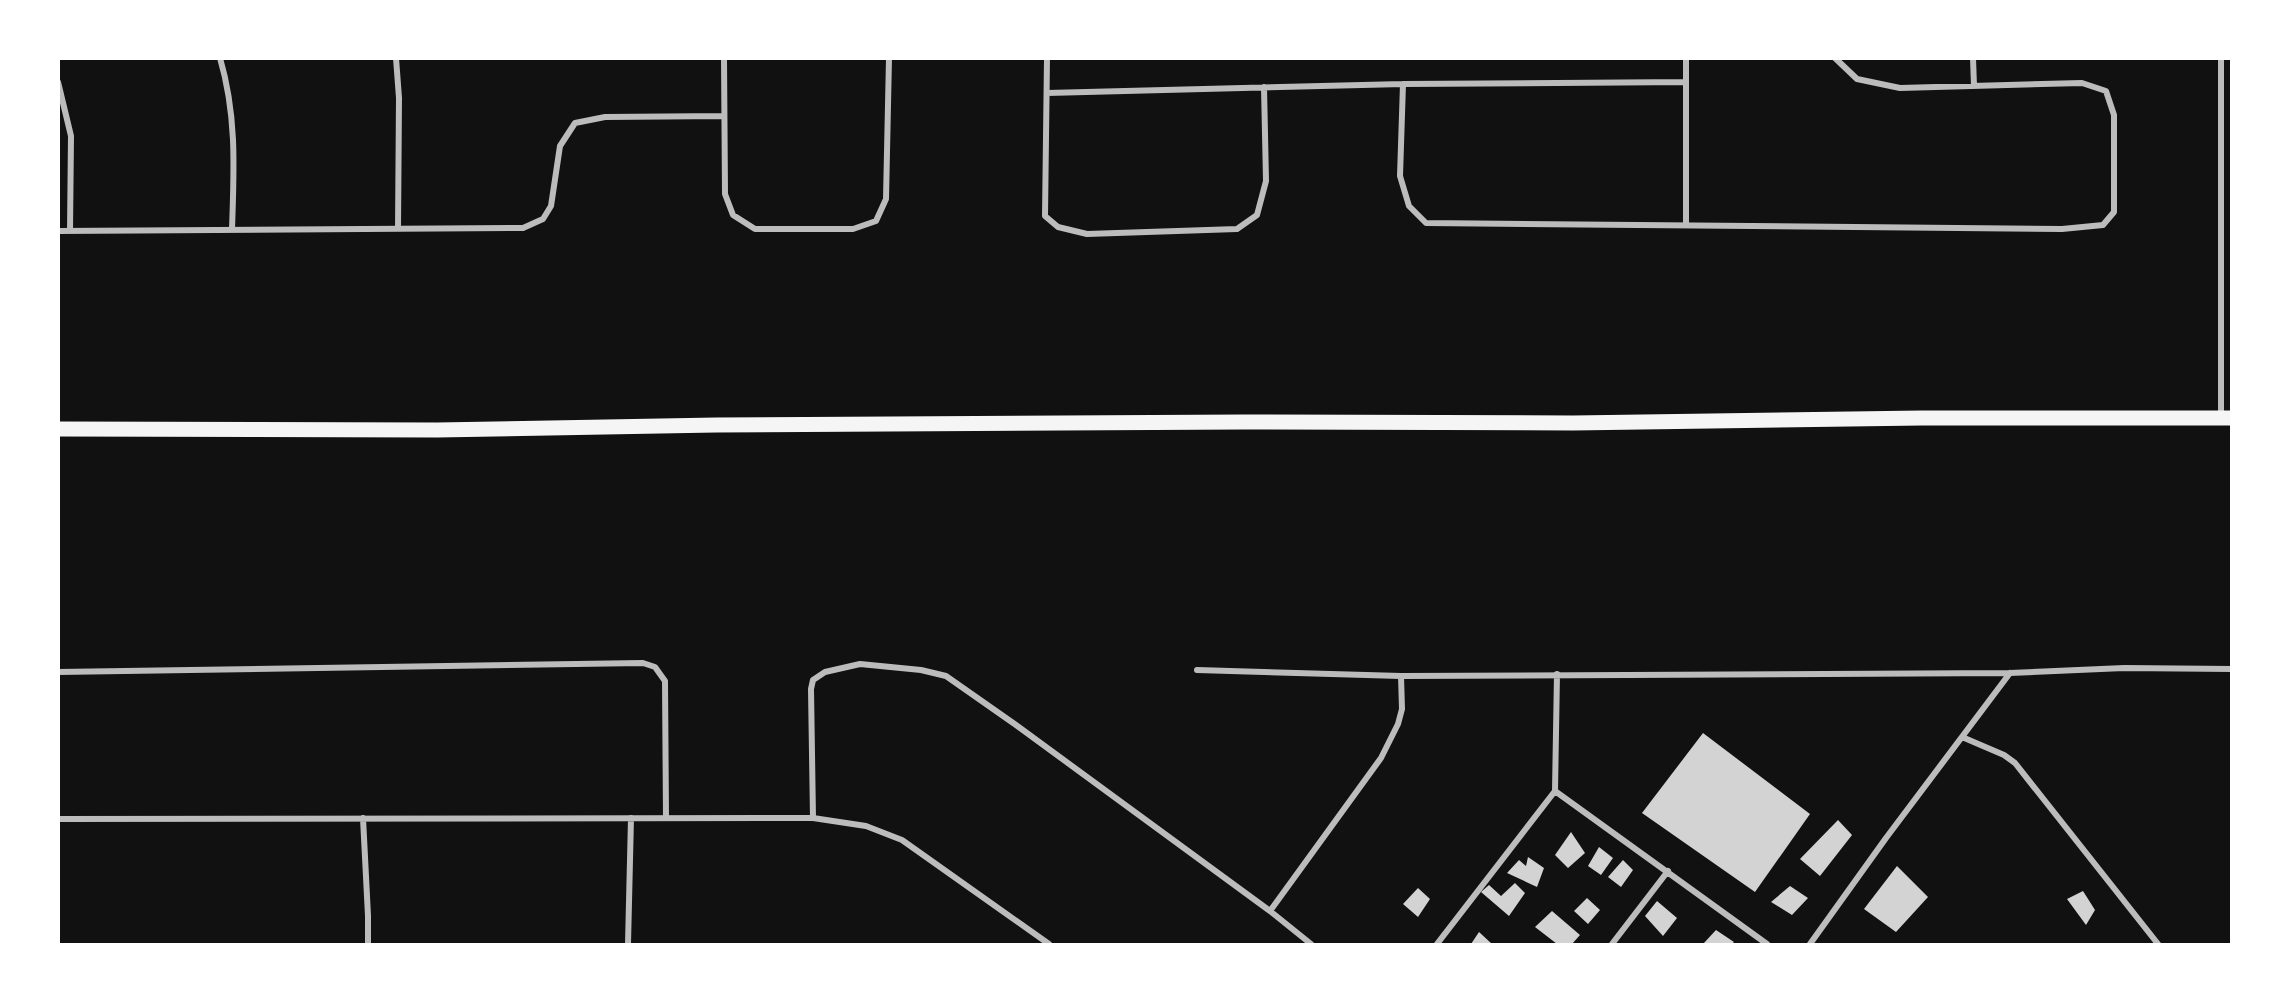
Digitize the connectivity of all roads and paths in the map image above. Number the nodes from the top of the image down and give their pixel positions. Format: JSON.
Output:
{"nodes":[{"id":1,"x":220,"y":58,"type":"edge"},
{"id":2,"x":396,"y":58,"type":"edge"},
{"id":3,"x":724,"y":58,"type":"edge"},
{"id":4,"x":889,"y":58,"type":"edge"},
{"id":5,"x":1047,"y":58,"type":"edge"},
{"id":6,"x":1686,"y":58,"type":"edge"},
{"id":7,"x":1835,"y":58,"type":"edge"},
{"id":8,"x":1973,"y":58,"type":"edge"},
{"id":9,"x":2221,"y":58,"type":"edge"},
{"id":10,"x":58,"y":82,"type":"edge"},
{"id":11,"x":1686,"y":82,"type":"junction"},
{"id":12,"x":1403,"y":84,"type":"junction"},
{"id":13,"x":1974,"y":86,"type":"junction"},
{"id":14,"x":1264,"y":87,"type":"junction"},
{"id":15,"x":1047,"y":93,"type":"junction"},
{"id":16,"x":724,"y":116,"type":"junction"},
{"id":17,"x":1686,"y":225,"type":"junction"},
{"id":18,"x":398,"y":228,"type":"junction"},
{"id":19,"x":232,"y":230,"type":"junction"},
{"id":20,"x":58,"y":231,"type":"edge"},
{"id":21,"x":70,"y":231,"type":"junction"},
{"id":22,"x":2226,"y":418,"type":"edge"},
{"id":23,"x":58,"y":429,"type":"edge"},
{"id":24,"x":2232,"y":669,"type":"edge"},
{"id":25,"x":1197,"y":670,"type":"dead end"},
{"id":26,"x":58,"y":672,"type":"edge"},
{"id":27,"x":2010,"y":673,"type":"junction"},
{"id":28,"x":1557,"y":674,"type":"junction"},
{"id":29,"x":1401,"y":675,"type":"junction"},
{"id":30,"x":1962,"y":737,"type":"junction"},
{"id":31,"x":1555,"y":791,"type":"junction"},
{"id":32,"x":363,"y":818,"type":"junction"},
{"id":33,"x":631,"y":818,"type":"junction"},
{"id":34,"x":666,"y":818,"type":"junction"},
{"id":35,"x":813,"y":818,"type":"junction"},
{"id":36,"x":58,"y":819,"type":"edge"},
{"id":37,"x":1668,"y":871,"type":"junction"},
{"id":38,"x":1270,"y":911,"type":"junction"},
{"id":39,"x":368,"y":945,"type":"edge"},
{"id":40,"x":628,"y":945,"type":"edge"},
{"id":41,"x":1049,"y":945,"type":"edge"},
{"id":42,"x":1311,"y":945,"type":"edge"},
{"id":43,"x":1437,"y":945,"type":"edge"},
{"id":44,"x":1612,"y":945,"type":"edge"},
{"id":45,"x":1767,"y":945,"type":"edge"},
{"id":46,"x":1810,"y":945,"type":"edge"},
{"id":47,"x":2158,"y":945,"type":"edge"}],
"edges":[{"from":1,"to":19,"type":"street"},
{"from":2,"to":18,"type":"street"},
{"from":3,"to":16,"type":"street"},
{"from":4,"to":16,"type":"street"},
{"from":5,"to":15,"type":"street"},
{"from":6,"to":11,"type":"street"},
{"from":7,"to":13,"type":"street"},
{"from":8,"to":13,"type":"street"},
{"from":9,"to":22,"type":"street"},
{"from":10,"to":21,"type":"street"},
{"from":11,"to":12,"type":"street"},
{"from":11,"to":17,"type":"street"},
{"from":12,"to":14,"type":"street"},
{"from":12,"to":17,"type":"street"},
{"from":13,"to":17,"type":"street"},
{"from":14,"to":15,"type":"street"},
{"from":14,"to":15,"type":"street"},
{"from":16,"to":18,"type":"street"},
{"from":18,"to":19,"type":"street"},
{"from":19,"to":21,"type":"street"},
{"from":20,"to":21,"type":"street"},
{"from":22,"to":23,"type":"main road"},
{"from":24,"to":27,"type":"street"},
{"from":25,"to":29,"type":"street"},
{"from":26,"to":34,"type":"street"},
{"from":27,"to":28,"type":"street"},
{"from":27,"to":30,"type":"street"},
{"from":28,"to":29,"type":"street"},
{"from":28,"to":31,"type":"street"},
{"from":29,"to":38,"type":"street"},
{"from":30,"to":46,"type":"street"},
{"from":30,"to":47,"type":"street"},
{"from":31,"to":37,"type":"street"},
{"from":31,"to":43,"type":"street"},
{"from":32,"to":33,"type":"street"},
{"from":32,"to":36,"type":"street"},
{"from":32,"to":39,"type":"street"},
{"from":33,"to":34,"type":"street"},
{"from":33,"to":40,"type":"street"},
{"from":34,"to":35,"type":"street"},
{"from":35,"to":38,"type":"street"},
{"from":35,"to":41,"type":"street"},
{"from":37,"to":44,"type":"street"},
{"from":37,"to":45,"type":"street"},
{"from":38,"to":42,"type":"street"}]}
